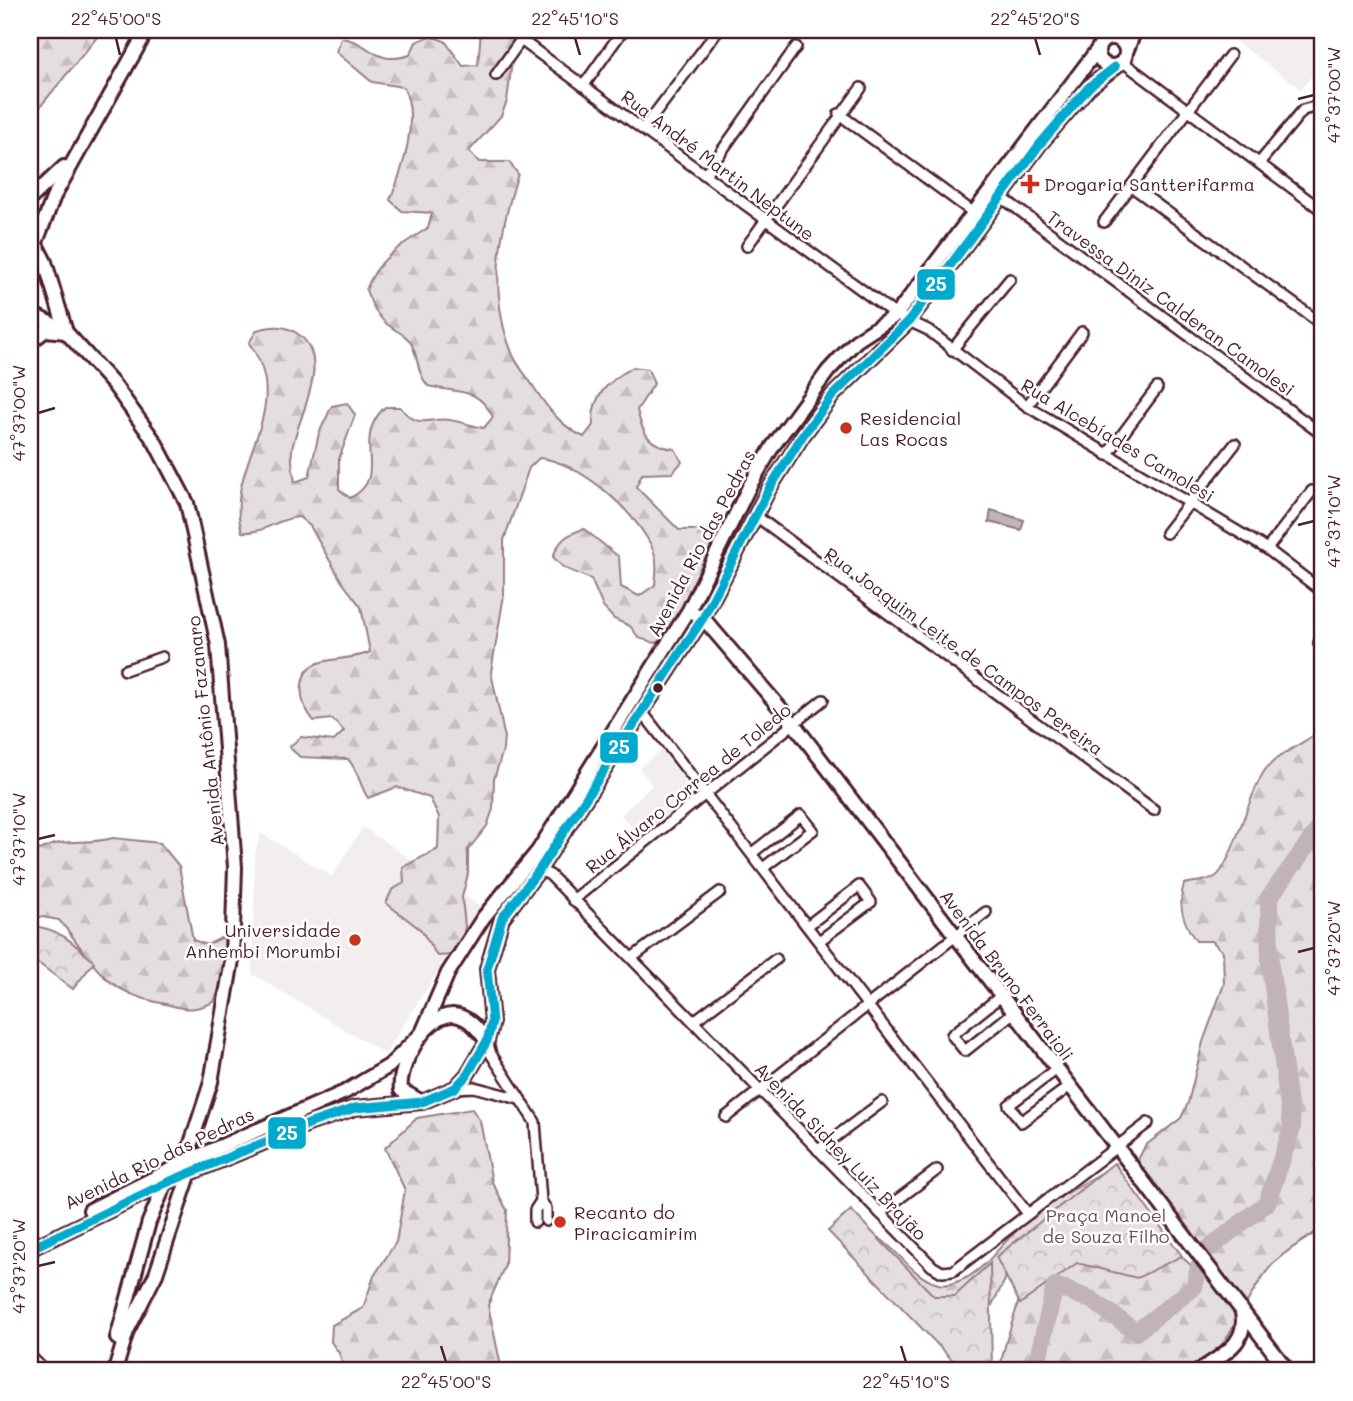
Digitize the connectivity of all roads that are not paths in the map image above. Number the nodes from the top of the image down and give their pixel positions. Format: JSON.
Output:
{"nodes":[{"id":1,"x":148,"y":30,"type":"edge"},
{"id":2,"x":528,"y":30,"type":"edge"},
{"id":3,"x":623,"y":30,"type":"edge"},
{"id":4,"x":718,"y":30,"type":"edge"},
{"id":5,"x":1135,"y":30,"type":"edge"},
{"id":6,"x":1106,"y":39,"type":"edge"},
{"id":7,"x":521,"y":40,"type":"junction"},
{"id":8,"x":796,"y":47,"type":"dead end"},
{"id":9,"x":1230,"y":55,"type":"dead end"},
{"id":10,"x":1121,"y":60,"type":"junction"},
{"id":11,"x":496,"y":75,"type":"dead end"},
{"id":12,"x":584,"y":85,"type":"junction"},
{"id":13,"x":860,"y":88,"type":"dead end"},
{"id":14,"x":1188,"y":111,"type":"junction"},
{"id":15,"x":1323,"y":113,"type":"edge"},
{"id":16,"x":839,"y":114,"type":"junction"},
{"id":17,"x":644,"y":128,"type":"junction"},
{"id":18,"x":86,"y":139,"type":"junction"},
{"id":19,"x":1260,"y":162,"type":"junction"},
{"id":20,"x":706,"y":173,"type":"junction"},
{"id":21,"x":1131,"y":186,"type":"junction"},
{"id":22,"x":1000,"y":196,"type":"junction"},
{"id":23,"x":30,"y":199,"type":"edge"},
{"id":24,"x":1323,"y":211,"type":"edge"},
{"id":25,"x":974,"y":213,"type":"junction"},
{"id":26,"x":764,"y":219,"type":"junction"},
{"id":27,"x":1104,"y":222,"type":"dead end"},
{"id":28,"x":33,"y":238,"type":"edge"},
{"id":29,"x":967,"y":241,"type":"junction"},
{"id":30,"x":747,"y":246,"type":"dead end"},
{"id":31,"x":1010,"y":279,"type":"dead end"},
{"id":32,"x":30,"y":285,"type":"edge"},
{"id":33,"x":30,"y":313,"type":"edge"},
{"id":34,"x":896,"y":315,"type":"junction"},
{"id":35,"x":909,"y":320,"type":"junction"},
{"id":36,"x":1323,"y":325,"type":"edge"},
{"id":37,"x":66,"y":332,"type":"junction"},
{"id":38,"x":1082,"y":332,"type":"dead end"},
{"id":39,"x":30,"y":342,"type":"edge"},
{"id":40,"x":953,"y":350,"type":"junction"},
{"id":41,"x":1157,"y":388,"type":"dead end"},
{"id":42,"x":1027,"y":406,"type":"junction"},
{"id":43,"x":1323,"y":435,"type":"edge"},
{"id":44,"x":1234,"y":444,"type":"dead end"},
{"id":45,"x":1107,"y":456,"type":"junction"},
{"id":46,"x":1312,"y":491,"type":"dead end"},
{"id":47,"x":1189,"y":501,"type":"junction"},
{"id":48,"x":756,"y":516,"type":"junction"},
{"id":49,"x":1166,"y":533,"type":"dead end"},
{"id":50,"x":1267,"y":549,"type":"junction"},
{"id":51,"x":1323,"y":592,"type":"edge"},
{"id":52,"x":689,"y":610,"type":"junction"},
{"id":53,"x":703,"y":618,"type":"junction"},
{"id":54,"x":162,"y":657,"type":"dead end"},
{"id":55,"x":125,"y":670,"type":"dead end"},
{"id":56,"x":823,"y":700,"type":"dead end"},
{"id":57,"x":643,"y":713,"type":"junction"},
{"id":58,"x":793,"y":723,"type":"junction"},
{"id":59,"x":706,"y":794,"type":"junction"},
{"id":60,"x":1154,"y":810,"type":"dead end"},
{"id":61,"x":752,"y":853,"type":"junction"},
{"id":62,"x":763,"y":868,"type":"junction"},
{"id":63,"x":539,"y":870,"type":"junction"},
{"id":64,"x":720,"y":892,"type":"dead end"},
{"id":65,"x":573,"y":900,"type":"junction"},
{"id":66,"x":986,"y":912,"type":"dead end"},
{"id":67,"x":807,"y":926,"type":"junction"},
{"id":68,"x":956,"y":936,"type":"junction"},
{"id":69,"x":820,"y":941,"type":"junction"},
{"id":70,"x":633,"y":957,"type":"junction"},
{"id":71,"x":776,"y":959,"type":"dead end"},
{"id":72,"x":1001,"y":996,"type":"junction"},
{"id":73,"x":868,"y":1005,"type":"junction"},
{"id":74,"x":1014,"y":1012,"type":"junction"},
{"id":75,"x":694,"y":1021,"type":"junction"},
{"id":76,"x":422,"y":1033,"type":"junction"},
{"id":77,"x":487,"y":1041,"type":"junction"},
{"id":78,"x":1057,"y":1069,"type":"junction"},
{"id":79,"x":1070,"y":1086,"type":"junction"},
{"id":80,"x":455,"y":1088,"type":"junction"},
{"id":81,"x":759,"y":1090,"type":"junction"},
{"id":82,"x":519,"y":1099,"type":"junction"},
{"id":83,"x":422,"y":1102,"type":"junction"},
{"id":84,"x":882,"y":1102,"type":"dead end"},
{"id":85,"x":726,"y":1116,"type":"dead end"},
{"id":86,"x":1148,"y":1123,"type":"dead end"},
{"id":87,"x":1116,"y":1147,"type":"junction"},
{"id":88,"x":818,"y":1150,"type":"junction"},
{"id":89,"x":190,"y":1164,"type":"junction"},
{"id":90,"x":172,"y":1168,"type":"junction"},
{"id":91,"x":937,"y":1170,"type":"dead end"},
{"id":92,"x":166,"y":1183,"type":"junction"},
{"id":93,"x":541,"y":1201,"type":"junction"},
{"id":94,"x":880,"y":1213,"type":"junction"},
{"id":95,"x":1028,"y":1213,"type":"junction"},
{"id":96,"x":546,"y":1221,"type":"dead end"},
{"id":97,"x":149,"y":1222,"type":"junction"},
{"id":98,"x":535,"y":1222,"type":"dead end"},
{"id":99,"x":171,"y":1225,"type":"junction"},
{"id":100,"x":30,"y":1241,"type":"edge"},
{"id":101,"x":141,"y":1249,"type":"junction"},
{"id":102,"x":30,"y":1250,"type":"edge"},
{"id":103,"x":160,"y":1259,"type":"junction"},
{"id":104,"x":1241,"y":1312,"type":"junction"},
{"id":105,"x":1236,"y":1345,"type":"junction"},
{"id":106,"x":1269,"y":1346,"type":"junction"},
{"id":107,"x":30,"y":1356,"type":"edge"},
{"id":108,"x":45,"y":1371,"type":"edge"},
{"id":109,"x":106,"y":1371,"type":"edge"},
{"id":110,"x":114,"y":1371,"type":"edge"},
{"id":111,"x":1199,"y":1371,"type":"edge"},
{"id":112,"x":1288,"y":1371,"type":"edge"}],
"edges":[{"from":1,"to":18,"type":"street"},
{"from":2,"to":7,"type":"street"},
{"from":3,"to":12,"type":"street"},
{"from":4,"to":17,"type":"street"},
{"from":5,"to":10,"type":"street","name":"Avenida Rio das Pedras"},
{"from":6,"to":10,"type":"street"},
{"from":6,"to":10,"type":"street"},
{"from":6,"to":25,"type":"street","name":"Avenida Rio das Pedras"},
{"from":7,"to":11,"type":"street"},
{"from":7,"to":12,"type":"street","name":"Rua André Martin Neptune"},
{"from":8,"to":20,"type":"street"},
{"from":9,"to":14,"type":"street"},
{"from":10,"to":14,"type":"street"},
{"from":10,"to":22,"type":"street","name":"Avenida Rio das Pedras"},
{"from":12,"to":17,"type":"street","name":"Rua André Martin Neptune"},
{"from":13,"to":16,"type":"street"},
{"from":14,"to":19,"type":"street"},
{"from":14,"to":21,"type":"street"},
{"from":15,"to":19,"type":"street"},
{"from":16,"to":25,"type":"street"},
{"from":16,"to":26,"type":"street"},
{"from":17,"to":20,"type":"street","name":"Rua André Martin Neptune"},
{"from":18,"to":23,"type":"street"},
{"from":18,"to":28,"type":"street"},
{"from":19,"to":24,"type":"street"},
{"from":20,"to":26,"type":"street","name":"Rua André Martin Neptune"},
{"from":21,"to":27,"type":"street"},
{"from":21,"to":36,"type":"street"},
{"from":22,"to":29,"type":"street","name":"Avenida Rio das Pedras"},
{"from":22,"to":43,"type":"street","name":"Travessa Diniz Calderan Camolesi"},
{"from":25,"to":29,"type":"street"},
{"from":25,"to":34,"type":"street","name":"Avenida Rio das Pedras"},
{"from":26,"to":30,"type":"street"},
{"from":26,"to":34,"type":"street","name":"Rua André Martin Neptune"},
{"from":28,"to":32,"type":"street"},
{"from":28,"to":37,"type":"street","name":"Avenida Antônio Fazanaro"},
{"from":29,"to":35,"type":"street","name":"Avenida Rio das Pedras"},
{"from":31,"to":40,"type":"street"},
{"from":33,"to":37,"type":"street","name":"Avenida Antônio Fazanaro"},
{"from":34,"to":35,"type":"street","name":"Rua Alcebíades Camolesi"},
{"from":34,"to":52,"type":"street","name":"Avenida Rio das Pedras"},
{"from":35,"to":40,"type":"street","name":"Rua Alcebíades Camolesi"},
{"from":35,"to":48,"type":"street","name":"Avenida Rio das Pedras"},
{"from":37,"to":39,"type":"street"},
{"from":37,"to":89,"type":"street","name":"Avenida Antônio Fazanaro"},
{"from":38,"to":42,"type":"street"},
{"from":40,"to":42,"type":"street","name":"Rua Alcebíades Camolesi"},
{"from":41,"to":45,"type":"street"},
{"from":42,"to":45,"type":"street","name":"Rua Alcebíades Camolesi"},
{"from":44,"to":47,"type":"street"},
{"from":45,"to":47,"type":"street","name":"Rua Alcebíades Camolesi"},
{"from":46,"to":50,"type":"street"},
{"from":47,"to":49,"type":"street"},
{"from":47,"to":50,"type":"street","name":"Rua Alcebíades Camolesi"},
{"from":48,"to":53,"type":"street","name":"Avenida Rio das Pedras"},
{"from":48,"to":60,"type":"street","name":"Rua Joaquim Leite de Campos Pereira"},
{"from":50,"to":51,"type":"street","name":"Rua Alcebíades Camolesi"},
{"from":52,"to":53,"type":"street","name":"Avenida Bruno Ferraioli"},
{"from":52,"to":76,"type":"street","name":"Avenida Rio das Pedras"},
{"from":53,"to":57,"type":"street","name":"Avenida Rio das Pedras"},
{"from":53,"to":58,"type":"street","name":"Avenida Bruno Ferraioli"},
{"from":54,"to":55,"type":"street"},
{"from":56,"to":58,"type":"street","name":"Rua Álvaro Correa de Toledo"},
{"from":57,"to":59,"type":"street"},
{"from":57,"to":63,"type":"street","name":"Avenida Rio das Pedras"},
{"from":58,"to":59,"type":"street","name":"Rua Álvaro Correa de Toledo"},
{"from":58,"to":68,"type":"street","name":"Avenida Bruno Ferraioli"},
{"from":59,"to":61,"type":"street"},
{"from":59,"to":65,"type":"street","name":"Rua Álvaro Correa de Toledo"},
{"from":61,"to":62,"type":"street"},
{"from":61,"to":62,"type":"street"},
{"from":62,"to":67,"type":"street"},
{"from":63,"to":65,"type":"street","name":"Avenida Sidney Luiz Brajão"},
{"from":63,"to":77,"type":"street","name":"Avenida Rio das Pedras"},
{"from":64,"to":70,"type":"street"},
{"from":65,"to":70,"type":"street","name":"Avenida Sidney Luiz Brajão"},
{"from":66,"to":68,"type":"street"},
{"from":67,"to":69,"type":"street"},
{"from":67,"to":69,"type":"street"},
{"from":68,"to":72,"type":"street","name":"Avenida Bruno Ferraioli"},
{"from":68,"to":73,"type":"street"},
{"from":69,"to":73,"type":"street"},
{"from":70,"to":75,"type":"street","name":"Avenida Sidney Luiz Brajão"},
{"from":71,"to":75,"type":"street"},
{"from":72,"to":74,"type":"street","name":"Avenida Bruno Ferraioli"},
{"from":72,"to":74,"type":"street"},
{"from":73,"to":81,"type":"street"},
{"from":73,"to":95,"type":"street"},
{"from":74,"to":78,"type":"street","name":"Avenida Bruno Ferraioli"},
{"from":75,"to":81,"type":"street","name":"Avenida Sidney Luiz Brajão"},
{"from":76,"to":77,"type":"street"},
{"from":76,"to":83,"type":"street"},
{"from":76,"to":89,"type":"street","name":"Avenida Rio das Pedras"},
{"from":77,"to":80,"type":"street","name":"Avenida Rio das Pedras"},
{"from":77,"to":82,"type":"street"},
{"from":78,"to":79,"type":"street","name":"Avenida Bruno Ferraioli"},
{"from":78,"to":79,"type":"street"},
{"from":79,"to":87,"type":"street","name":"Avenida Bruno Ferraioli"},
{"from":80,"to":82,"type":"street","name":"Avenida Rio das Pedras"},
{"from":80,"to":83,"type":"street","name":"Avenida Rio das Pedras"},
{"from":81,"to":85,"type":"street"},
{"from":81,"to":88,"type":"street","name":"Avenida Sidney Luiz Brajão"},
{"from":82,"to":93,"type":"street"},
{"from":83,"to":89,"type":"street","name":"Avenida Rio das Pedras"},
{"from":84,"to":88,"type":"street"},
{"from":86,"to":87,"type":"street","name":"Avenida Sidney Luiz Brajão"},
{"from":87,"to":95,"type":"street","name":"Avenida Sidney Luiz Brajão"},
{"from":87,"to":104,"type":"street","name":"Avenida Bruno Ferraioli"},
{"from":88,"to":94,"type":"street","name":"Avenida Sidney Luiz Brajão"},
{"from":89,"to":90,"type":"street","name":"Avenida Rio das Pedras"},
{"from":89,"to":92,"type":"street","name":"Avenida Rio das Pedras"},
{"from":89,"to":99,"type":"street","name":"Avenida Antônio Fazanaro"},
{"from":90,"to":92,"type":"street"},
{"from":90,"to":100,"type":"street","name":"Avenida Rio das Pedras"},
{"from":91,"to":94,"type":"street"},
{"from":92,"to":97,"type":"street"},
{"from":92,"to":102,"type":"street","name":"Avenida Rio das Pedras"},
{"from":93,"to":96,"type":"street"},
{"from":93,"to":98,"type":"street"},
{"from":94,"to":95,"type":"street","name":"Avenida Sidney Luiz Brajão"},
{"from":97,"to":99,"type":"street"},
{"from":97,"to":101,"type":"street"},
{"from":99,"to":103,"type":"street","name":"Avenida Antônio Fazanaro"},
{"from":101,"to":103,"type":"street"},
{"from":101,"to":109,"type":"street"},
{"from":103,"to":110,"type":"street","name":"Avenida Antônio Fazanaro"},
{"from":104,"to":105,"type":"street"},
{"from":104,"to":106,"type":"street","name":"Avenida Bruno Ferraioli"},
{"from":105,"to":106,"type":"street"},
{"from":105,"to":111,"type":"street"},
{"from":106,"to":112,"type":"street","name":"Avenida Bruno Ferraioli"},
{"from":107,"to":108,"type":"street"}]}
